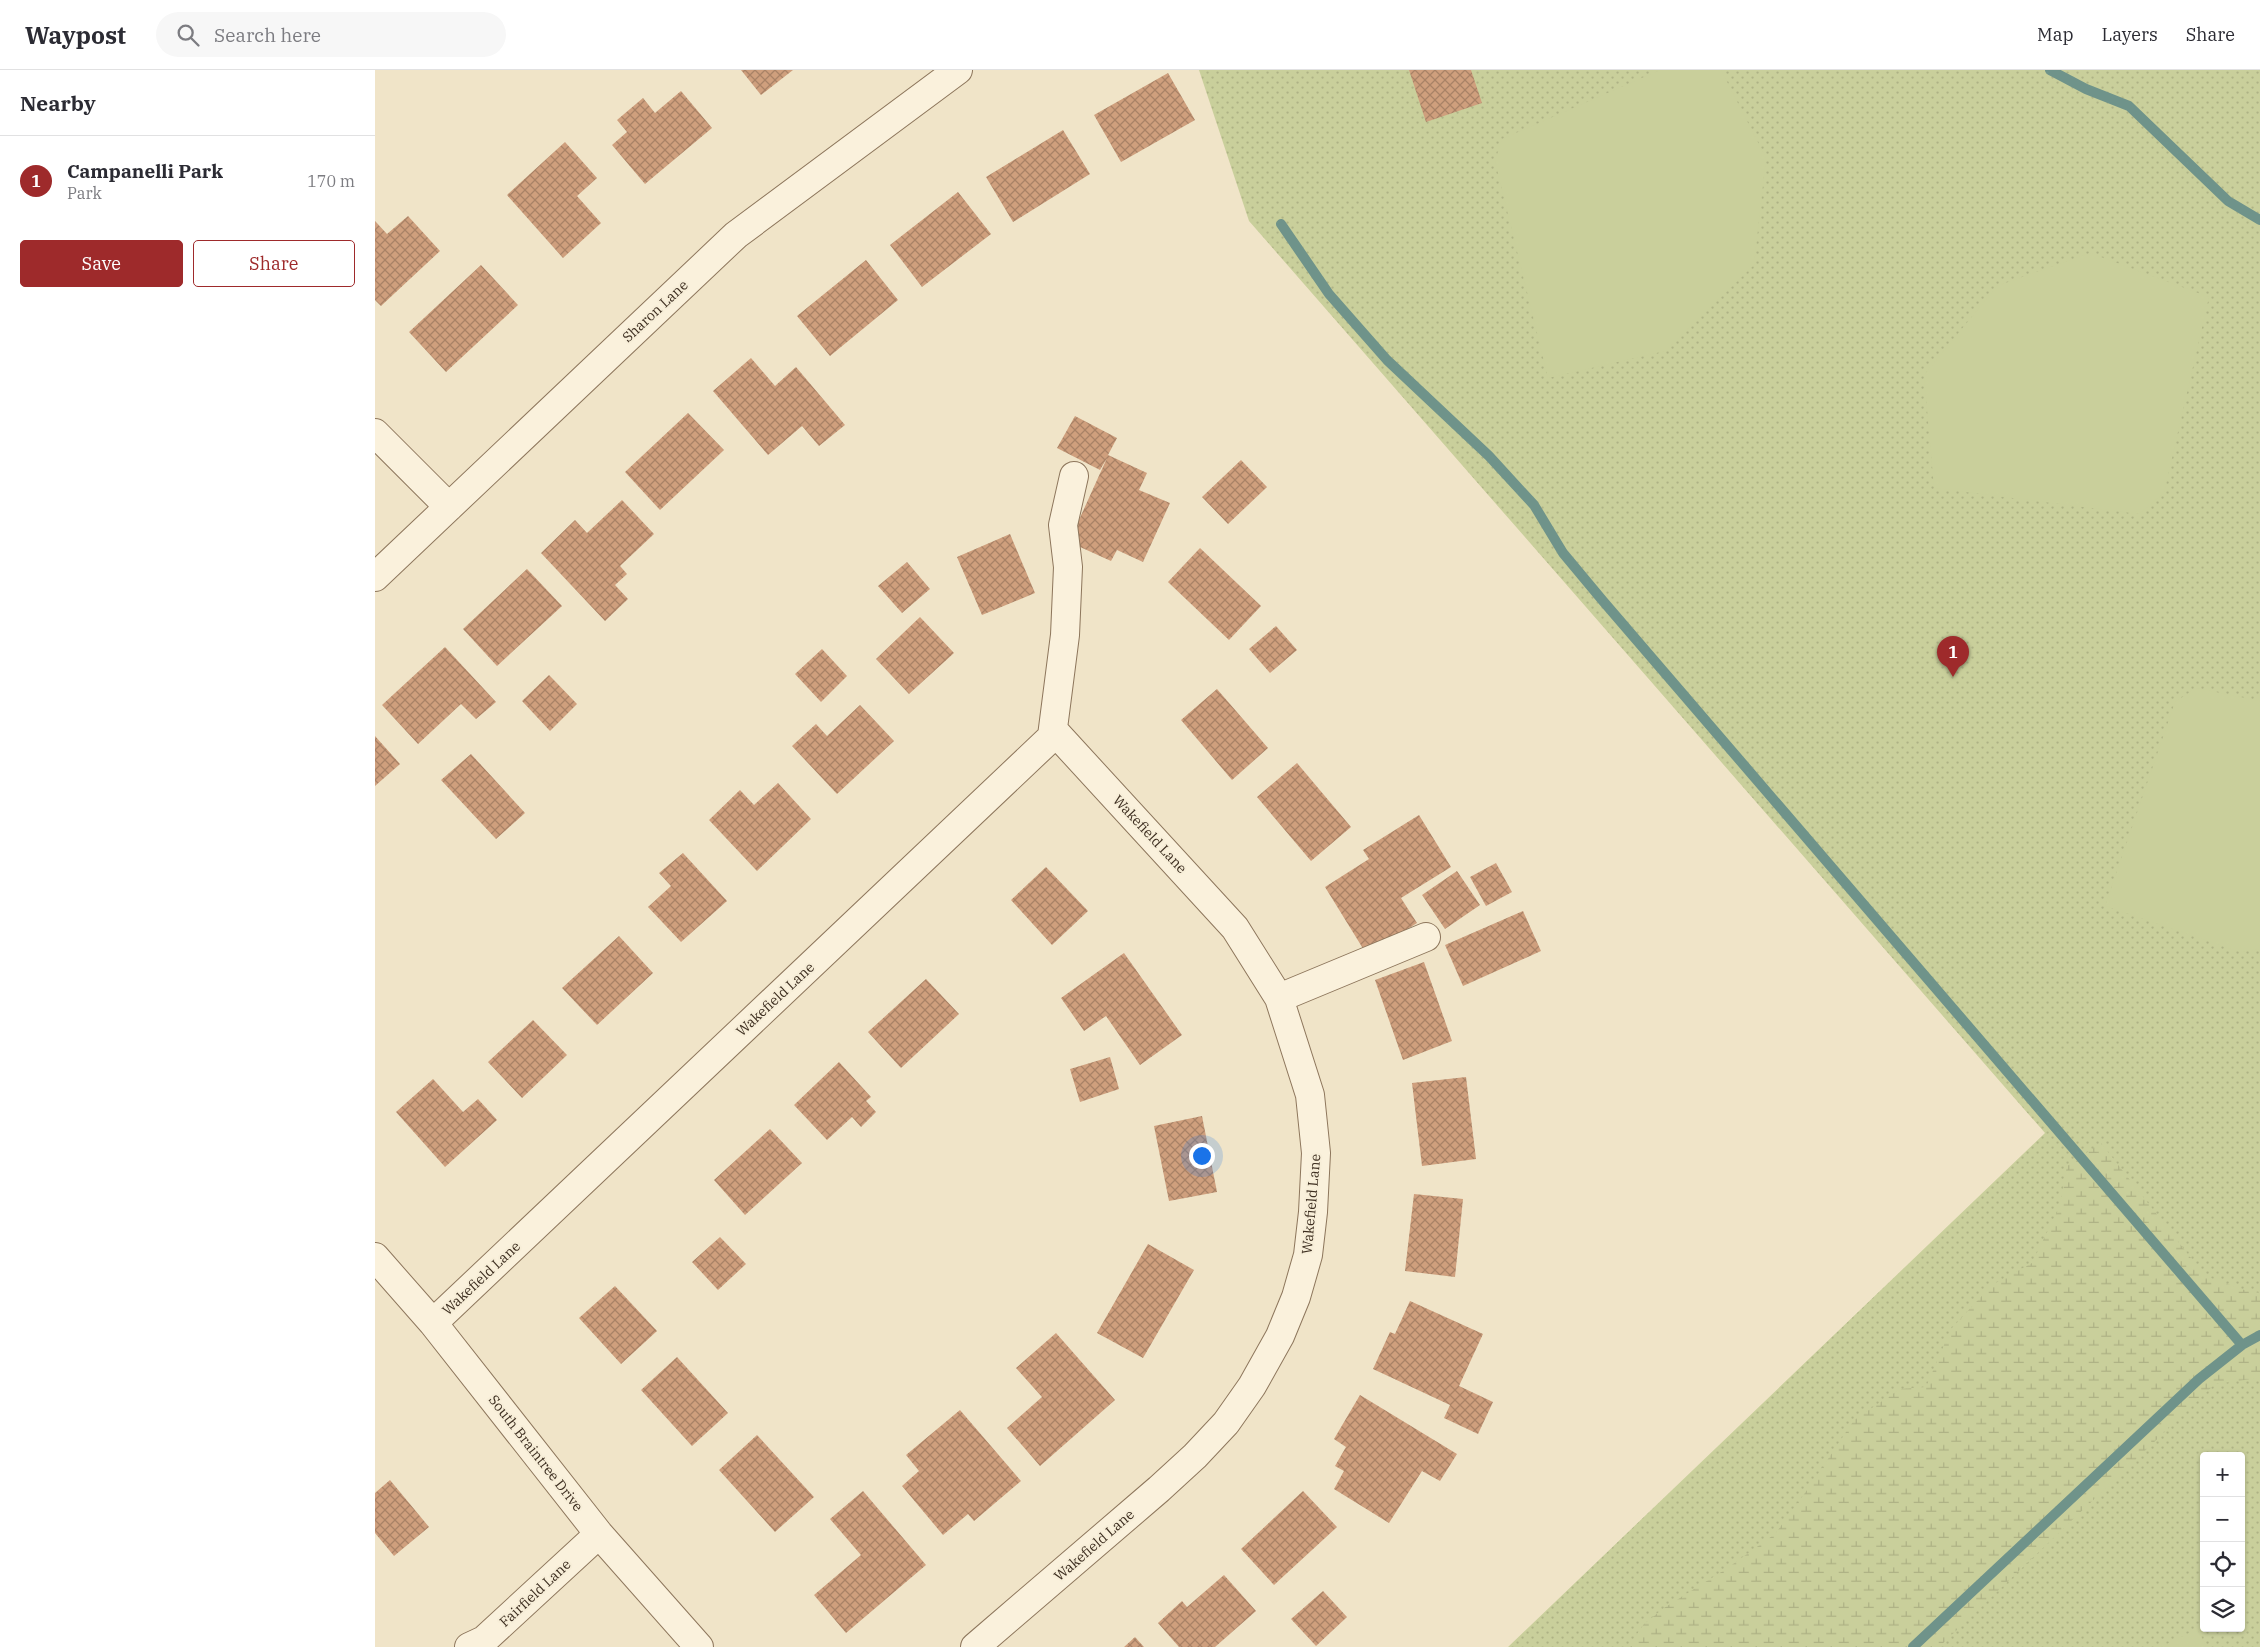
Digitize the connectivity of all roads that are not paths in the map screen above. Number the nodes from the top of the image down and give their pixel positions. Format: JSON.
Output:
{"nodes":[{"id":1,"x":957,"y":70,"type":"edge"},
{"id":2,"x":375,"y":433,"type":"edge"},
{"id":3,"x":1073,"y":476,"type":"dead end"},
{"id":4,"x":449,"y":507,"type":"junction"},
{"id":5,"x":375,"y":577,"type":"edge"},
{"id":6,"x":1052,"y":736,"type":"junction"},
{"id":7,"x":1426,"y":937,"type":"dead end"},
{"id":8,"x":1279,"y":998,"type":"junction"},
{"id":9,"x":375,"y":1257,"type":"edge"},
{"id":10,"x":433,"y":1323,"type":"junction"},
{"id":11,"x":599,"y":1534,"type":"junction"},
{"id":12,"x":469,"y":1647,"type":"edge"},
{"id":13,"x":699,"y":1647,"type":"edge"},
{"id":14,"x":975,"y":1647,"type":"edge"}],
"edges":[{"from":1,"to":4,"type":"street","name":"Sharon Lane"},
{"from":2,"to":4,"type":"street"},
{"from":3,"to":6,"type":"street"},
{"from":4,"to":5,"type":"street","name":"Sharon Lane"},
{"from":6,"to":8,"type":"street","name":"Wakefield Lane"},
{"from":6,"to":10,"type":"street","name":"Wakefield Lane"},
{"from":7,"to":8,"type":"street"},
{"from":8,"to":14,"type":"street","name":"Wakefield Lane"},
{"from":9,"to":10,"type":"street","name":"South Braintree Drive"},
{"from":10,"to":11,"type":"street","name":"South Braintree Drive"},
{"from":11,"to":12,"type":"street","name":"Fairfield Lane"},
{"from":11,"to":13,"type":"street","name":"South Braintree Drive"}]}
